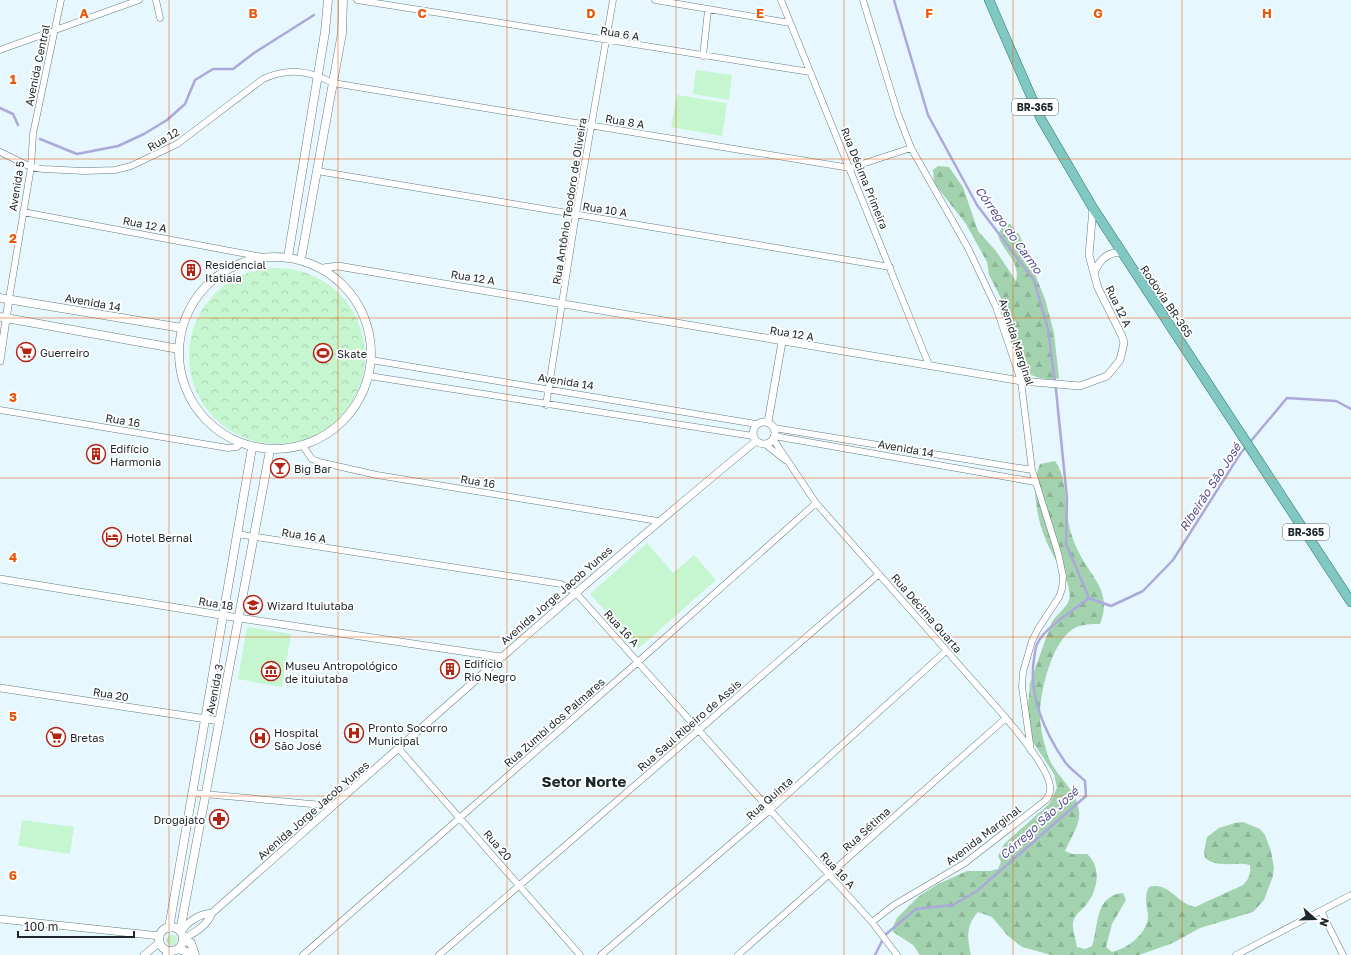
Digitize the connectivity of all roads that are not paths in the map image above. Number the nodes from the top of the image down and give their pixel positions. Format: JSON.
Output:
{"nodes":[{"id":1,"x":61,"y":0,"type":"edge"},
{"id":2,"x":139,"y":0,"type":"edge"},
{"id":3,"x":156,"y":0,"type":"edge"},
{"id":4,"x":328,"y":0,"type":"edge"},
{"id":5,"x":343,"y":0,"type":"edge"},
{"id":6,"x":357,"y":0,"type":"edge"},
{"id":7,"x":613,"y":0,"type":"edge"},
{"id":8,"x":655,"y":0,"type":"edge"},
{"id":9,"x":781,"y":0,"type":"edge"},
{"id":10,"x":863,"y":0,"type":"edge"},
{"id":11,"x":989,"y":0,"type":"edge"},
{"id":12,"x":366,"y":1,"type":"edge"},
{"id":13,"x":708,"y":10,"type":"junction"},
{"id":14,"x":160,"y":18,"type":"dead end"},
{"id":15,"x":790,"y":23,"type":"junction"},
{"id":16,"x":55,"y":30,"type":"junction"},
{"id":17,"x":606,"y":41,"type":"junction"},
{"id":18,"x":0,"y":50,"type":"edge"},
{"id":19,"x":703,"y":56,"type":"junction"},
{"id":20,"x":810,"y":72,"type":"junction"},
{"id":21,"x":318,"y":77,"type":"junction"},
{"id":22,"x":333,"y":83,"type":"junction"},
{"id":23,"x":592,"y":125,"type":"junction"},
{"id":24,"x":33,"y":134,"type":"joint"},
{"id":25,"x":911,"y":148,"type":"junction"},
{"id":26,"x":0,"y":152,"type":"edge"},
{"id":27,"x":31,"y":167,"type":"junction"},
{"id":28,"x":850,"y":168,"type":"junction"},
{"id":29,"x":317,"y":171,"type":"junction"},
{"id":30,"x":1093,"y":208,"type":"junction"},
{"id":31,"x":23,"y":212,"type":"junction"},
{"id":32,"x":576,"y":214,"type":"junction"},
{"id":33,"x":1121,"y":253,"type":"junction"},
{"id":34,"x":263,"y":257,"type":"junction"},
{"id":35,"x":288,"y":257,"type":"junction"},
{"id":36,"x":301,"y":259,"type":"junction"},
{"id":37,"x":890,"y":267,"type":"junction"},
{"id":38,"x":323,"y":268,"type":"junction"},
{"id":39,"x":1094,"y":273,"type":"junction"},
{"id":40,"x":0,"y":298,"type":"edge"},
{"id":41,"x":10,"y":299,"type":"junction"},
{"id":42,"x":562,"y":303,"type":"junction"},
{"id":43,"x":3,"y":317,"type":"edge"},
{"id":44,"x":182,"y":328,"type":"junction"},
{"id":45,"x":782,"y":342,"type":"junction"},
{"id":46,"x":179,"y":349,"type":"junction"},
{"id":47,"x":371,"y":360,"type":"junction"},
{"id":48,"x":0,"y":361,"type":"edge"},
{"id":49,"x":929,"y":365,"type":"junction"},
{"id":50,"x":369,"y":376,"type":"junction"},
{"id":51,"x":1021,"y":381,"type":"junction"},
{"id":52,"x":548,"y":390,"type":"junction"},
{"id":53,"x":546,"y":405,"type":"junction"},
{"id":54,"x":0,"y":410,"type":"edge"},
{"id":55,"x":756,"y":424,"type":"junction"},
{"id":56,"x":771,"y":425,"type":"junction"},
{"id":57,"x":754,"y":438,"type":"junction"},
{"id":58,"x":773,"y":438,"type":"junction"},
{"id":59,"x":242,"y":443,"type":"junction"},
{"id":60,"x":765,"y":444,"type":"junction"},
{"id":61,"x":303,"y":446,"type":"junction"},
{"id":62,"x":252,"y":448,"type":"junction"},
{"id":63,"x":270,"y":450,"type":"junction"},
{"id":64,"x":788,"y":462,"type":"junction"},
{"id":65,"x":1032,"y":470,"type":"junction"},
{"id":66,"x":1035,"y":482,"type":"junction"},
{"id":67,"x":816,"y":503,"type":"junction"},
{"id":68,"x":658,"y":521,"type":"junction"},
{"id":69,"x":238,"y":534,"type":"junction"},
{"id":70,"x":254,"y":537,"type":"junction"},
{"id":71,"x":879,"y":574,"type":"junction"},
{"id":72,"x":0,"y":579,"type":"edge"},
{"id":73,"x":576,"y":593,"type":"junction"},
{"id":74,"x":1351,"y":602,"type":"edge"},
{"id":75,"x":223,"y":615,"type":"junction"},
{"id":76,"x":239,"y":618,"type":"junction"},
{"id":77,"x":946,"y":651,"type":"junction"},
{"id":78,"x":501,"y":657,"type":"junction"},
{"id":79,"x":639,"y":661,"type":"junction"},
{"id":80,"x":0,"y":688,"type":"edge"},
{"id":81,"x":1006,"y":718,"type":"junction"},
{"id":82,"x":206,"y":719,"type":"junction"},
{"id":83,"x":220,"y":721,"type":"junction"},
{"id":84,"x":698,"y":730,"type":"junction"},
{"id":85,"x":399,"y":749,"type":"junction"},
{"id":86,"x":1031,"y":751,"type":"junction"},
{"id":87,"x":1048,"y":780,"type":"joint"},
{"id":88,"x":193,"y":793,"type":"junction"},
{"id":89,"x":206,"y":795,"type":"junction"},
{"id":90,"x":333,"y":806,"type":"junction"},
{"id":91,"x":770,"y":810,"type":"junction"},
{"id":92,"x":459,"y":818,"type":"junction"},
{"id":93,"x":829,"y":875,"type":"junction"},
{"id":94,"x":518,"y":885,"type":"junction"},
{"id":95,"x":1351,"y":895,"type":"edge"},
{"id":96,"x":1320,"y":911,"type":"junction"},
{"id":97,"x":212,"y":914,"type":"junction"},
{"id":98,"x":0,"y":919,"type":"edge"},
{"id":99,"x":872,"y":922,"type":"junction"},
{"id":100,"x":169,"y":928,"type":"junction"},
{"id":101,"x":182,"y":936,"type":"junction"},
{"id":102,"x":160,"y":939,"type":"junction"},
{"id":103,"x":179,"y":949,"type":"junction"},
{"id":104,"x":168,"y":953,"type":"edge"},
{"id":105,"x":144,"y":955,"type":"edge"},
{"id":106,"x":194,"y":955,"type":"edge"},
{"id":107,"x":303,"y":955,"type":"edge"},
{"id":108,"x":439,"y":955,"type":"edge"},
{"id":109,"x":580,"y":955,"type":"edge"},
{"id":110,"x":601,"y":955,"type":"edge"},
{"id":111,"x":738,"y":955,"type":"edge"},
{"id":112,"x":897,"y":955,"type":"edge"},
{"id":113,"x":1236,"y":955,"type":"edge"},
{"id":114,"x":1343,"y":955,"type":"edge"}],
"edges":[{"from":1,"to":16,"type":"street","name":"Avenida Central"},
{"from":2,"to":16,"type":"street"},
{"from":3,"to":14,"type":"street"},
{"from":4,"to":21,"type":"main road"},
{"from":5,"to":22,"type":"main road"},
{"from":6,"to":12,"type":"street","name":"Rua 6 A"},
{"from":7,"to":17,"type":"street","name":"Rua Antônio Teodoro de Oliveira"},
{"from":8,"to":13,"type":"street"},
{"from":9,"to":15,"type":"street","name":"Rua Décima Primeira"},
{"from":10,"to":25,"type":"street","name":"Avenida Marginal"},
{"from":11,"to":30,"type":"main road","name":"Rodovia BR-365","number":"BR-365"},
{"from":12,"to":17,"type":"street","name":"Rua 6 A"},
{"from":13,"to":15,"type":"street"},
{"from":13,"to":19,"type":"street"},
{"from":15,"to":20,"type":"street","name":"Rua Décima Primeira"},
{"from":16,"to":18,"type":"street"},
{"from":16,"to":24,"type":"street","name":"Avenida Central"},
{"from":17,"to":19,"type":"street","name":"Rua 6 A"},
{"from":17,"to":23,"type":"street","name":"Rua Antônio Teodoro de Oliveira"},
{"from":19,"to":20,"type":"street","name":"Rua 6 A"},
{"from":20,"to":28,"type":"street","name":"Rua Décima Primeira"},
{"from":21,"to":22,"type":"street","name":"Rua 12"},
{"from":21,"to":27,"type":"street","name":"Rua 12"},
{"from":21,"to":35,"type":"main road"},
{"from":22,"to":23,"type":"street","name":"Rua 8 A"},
{"from":22,"to":29,"type":"main road"},
{"from":23,"to":28,"type":"street","name":"Rua 8 A"},
{"from":23,"to":32,"type":"street","name":"Rua Antônio Teodoro de Oliveira"},
{"from":24,"to":27,"type":"street","name":"Avenida 5"},
{"from":25,"to":28,"type":"street","name":"Rua 8 A"},
{"from":25,"to":51,"type":"street","name":"Avenida Marginal"},
{"from":26,"to":27,"type":"street","name":"Rua 12"},
{"from":27,"to":31,"type":"street","name":"Avenida 5"},
{"from":28,"to":37,"type":"street","name":"Rua Décima Primeira"},
{"from":29,"to":32,"type":"street","name":"Rua 10 A"},
{"from":29,"to":36,"type":"main road"},
{"from":30,"to":33,"type":"main road","name":"Rodovia BR-365","number":"BR-365"},
{"from":30,"to":39,"type":"street","name":"Rua 12 A"},
{"from":31,"to":34,"type":"street","name":"Rua 12 A"},
{"from":31,"to":41,"type":"street","name":"Avenida 5"},
{"from":32,"to":37,"type":"street","name":"Rua 10 A"},
{"from":32,"to":42,"type":"street","name":"Rua Antônio Teodoro de Oliveira"},
{"from":33,"to":39,"type":"street"},
{"from":33,"to":74,"type":"main road","name":"Rodovia BR-365","number":"BR-365"},
{"from":34,"to":35,"type":"main road"},
{"from":34,"to":44,"type":"main road"},
{"from":35,"to":36,"type":"main road"},
{"from":36,"to":38,"type":"main road"},
{"from":37,"to":49,"type":"street","name":"Rua Décima Primeira"},
{"from":38,"to":42,"type":"street","name":"Rua 12 A"},
{"from":38,"to":47,"type":"main road"},
{"from":39,"to":51,"type":"street","name":"Rua 12 A"},
{"from":40,"to":41,"type":"main road","name":"Avenida 14"},
{"from":41,"to":43,"type":"street","name":"Avenida 5"},
{"from":41,"to":44,"type":"main road","name":"Avenida 14"},
{"from":42,"to":45,"type":"street","name":"Rua 12 A"},
{"from":42,"to":52,"type":"street","name":"Rua Antônio Teodoro de Oliveira"},
{"from":43,"to":46,"type":"main road"},
{"from":43,"to":48,"type":"street","name":"Avenida 5"},
{"from":44,"to":46,"type":"main road"},
{"from":45,"to":49,"type":"street","name":"Rua 12 A"},
{"from":45,"to":56,"type":"street"},
{"from":46,"to":59,"type":"main road"},
{"from":47,"to":50,"type":"main road"},
{"from":47,"to":52,"type":"street","name":"Avenida 14"},
{"from":49,"to":51,"type":"street","name":"Rua 12 A"},
{"from":50,"to":53,"type":"street"},
{"from":50,"to":61,"type":"main road"},
{"from":51,"to":65,"type":"street","name":"Avenida Marginal"},
{"from":52,"to":53,"type":"street","name":"Rua Antônio Teodoro de Oliveira"},
{"from":52,"to":55,"type":"street","name":"Avenida 14"},
{"from":53,"to":57,"type":"street"},
{"from":54,"to":59,"type":"street","name":"Rua 16"},
{"from":55,"to":56,"type":"street","name":"Avenida 14"},
{"from":55,"to":57,"type":"street"},
{"from":56,"to":58,"type":"street"},
{"from":56,"to":65,"type":"street","name":"Avenida 14"},
{"from":57,"to":60,"type":"street"},
{"from":57,"to":68,"type":"street","name":"Avenida Jorge Jacob Yunes"},
{"from":58,"to":60,"type":"street"},
{"from":58,"to":64,"type":"street","name":"Rua Décima Quarta"},
{"from":58,"to":66,"type":"street","name":"Avenida 14"},
{"from":59,"to":62,"type":"main road"},
{"from":60,"to":64,"type":"street","name":"Rua Décima Quarta"},
{"from":61,"to":63,"type":"main road"},
{"from":61,"to":68,"type":"street","name":"Rua 16"},
{"from":62,"to":63,"type":"main road"},
{"from":62,"to":69,"type":"main road","name":"Avenida 3"},
{"from":63,"to":70,"type":"main road","name":"Avenida 3"},
{"from":64,"to":67,"type":"street","name":"Rua Décima Quarta"},
{"from":65,"to":66,"type":"street","name":"Avenida Marginal"},
{"from":66,"to":86,"type":"street","name":"Avenida Marginal"},
{"from":67,"to":71,"type":"street","name":"Rua Décima Quarta"},
{"from":67,"to":79,"type":"street","name":"Rua Zumbi dos Palmares"},
{"from":68,"to":73,"type":"street","name":"Avenida Jorge Jacob Yunes"},
{"from":69,"to":70,"type":"street","name":"Rua 16 A"},
{"from":69,"to":75,"type":"main road","name":"Avenida 3"},
{"from":70,"to":73,"type":"street","name":"Rua 16 A"},
{"from":70,"to":76,"type":"main road","name":"Avenida 3"},
{"from":71,"to":77,"type":"street","name":"Rua Décima Quarta"},
{"from":71,"to":84,"type":"street","name":"Rua Saul Ribeiro de Assis"},
{"from":72,"to":75,"type":"street","name":"Rua 18"},
{"from":73,"to":78,"type":"street","name":"Avenida Jorge Jacob Yunes"},
{"from":73,"to":79,"type":"street","name":"Rua 16 A"},
{"from":75,"to":76,"type":"street","name":"Rua 18"},
{"from":75,"to":82,"type":"main road","name":"Avenida 3"},
{"from":76,"to":78,"type":"street","name":"Rua 18"},
{"from":76,"to":83,"type":"main road","name":"Avenida 3"},
{"from":77,"to":81,"type":"street","name":"Rua Décima Quarta"},
{"from":77,"to":91,"type":"street","name":"Rua Quinta"},
{"from":78,"to":85,"type":"street","name":"Avenida Jorge Jacob Yunes"},
{"from":79,"to":84,"type":"street","name":"Rua 16 A"},
{"from":79,"to":92,"type":"street","name":"Rua Zumbi dos Palmares"},
{"from":80,"to":82,"type":"street","name":"Rua 20"},
{"from":81,"to":86,"type":"street","name":"Rua Décima Quarta"},
{"from":81,"to":93,"type":"street","name":"Rua Sétima"},
{"from":82,"to":83,"type":"street","name":"Rua 20"},
{"from":82,"to":88,"type":"main road","name":"Avenida 3"},
{"from":83,"to":89,"type":"main road","name":"Avenida 3"},
{"from":84,"to":91,"type":"street","name":"Rua 16 A"},
{"from":84,"to":94,"type":"street","name":"Rua Saul Ribeiro de Assis"},
{"from":85,"to":90,"type":"street","name":"Avenida Jorge Jacob Yunes"},
{"from":85,"to":92,"type":"street","name":"Rua 20"},
{"from":86,"to":87,"type":"street","name":"Rua Décima Quarta"},
{"from":87,"to":99,"type":"street","name":"Avenida Marginal"},
{"from":88,"to":89,"type":"street"},
{"from":88,"to":100,"type":"main road","name":"Avenida 3"},
{"from":89,"to":90,"type":"street"},
{"from":89,"to":101,"type":"main road","name":"Avenida 3"},
{"from":90,"to":97,"type":"street","name":"Avenida Jorge Jacob Yunes"},
{"from":91,"to":93,"type":"street","name":"Rua 16 A"},
{"from":91,"to":110,"type":"street","name":"Rua Quinta"},
{"from":92,"to":94,"type":"street","name":"Rua 20"},
{"from":92,"to":107,"type":"street","name":"Rua Zumbi dos Palmares"},
{"from":93,"to":99,"type":"street","name":"Rua 16 A"},
{"from":93,"to":111,"type":"street","name":"Rua Sétima"},
{"from":94,"to":108,"type":"street","name":"Rua Saul Ribeiro de Assis"},
{"from":94,"to":109,"type":"street","name":"Rua 20"},
{"from":95,"to":96,"type":"street"},
{"from":96,"to":113,"type":"street"},
{"from":96,"to":114,"type":"street"},
{"from":97,"to":101,"type":"street","name":"Avenida Jorge Jacob Yunes"},
{"from":97,"to":101,"type":"street","name":"Avenida Jorge Jacob Yunes"},
{"from":98,"to":102,"type":"street"},
{"from":99,"to":112,"type":"street","name":"Rua 16 A"},
{"from":100,"to":101,"type":"main road"},
{"from":100,"to":102,"type":"main road"},
{"from":101,"to":103,"type":"main road"},
{"from":101,"to":106,"type":"main road"},
{"from":102,"to":104,"type":"main road"},
{"from":102,"to":105,"type":"street"},
{"from":103,"to":104,"type":"main road"},
{"from":103,"to":106,"type":"main road"}]}
